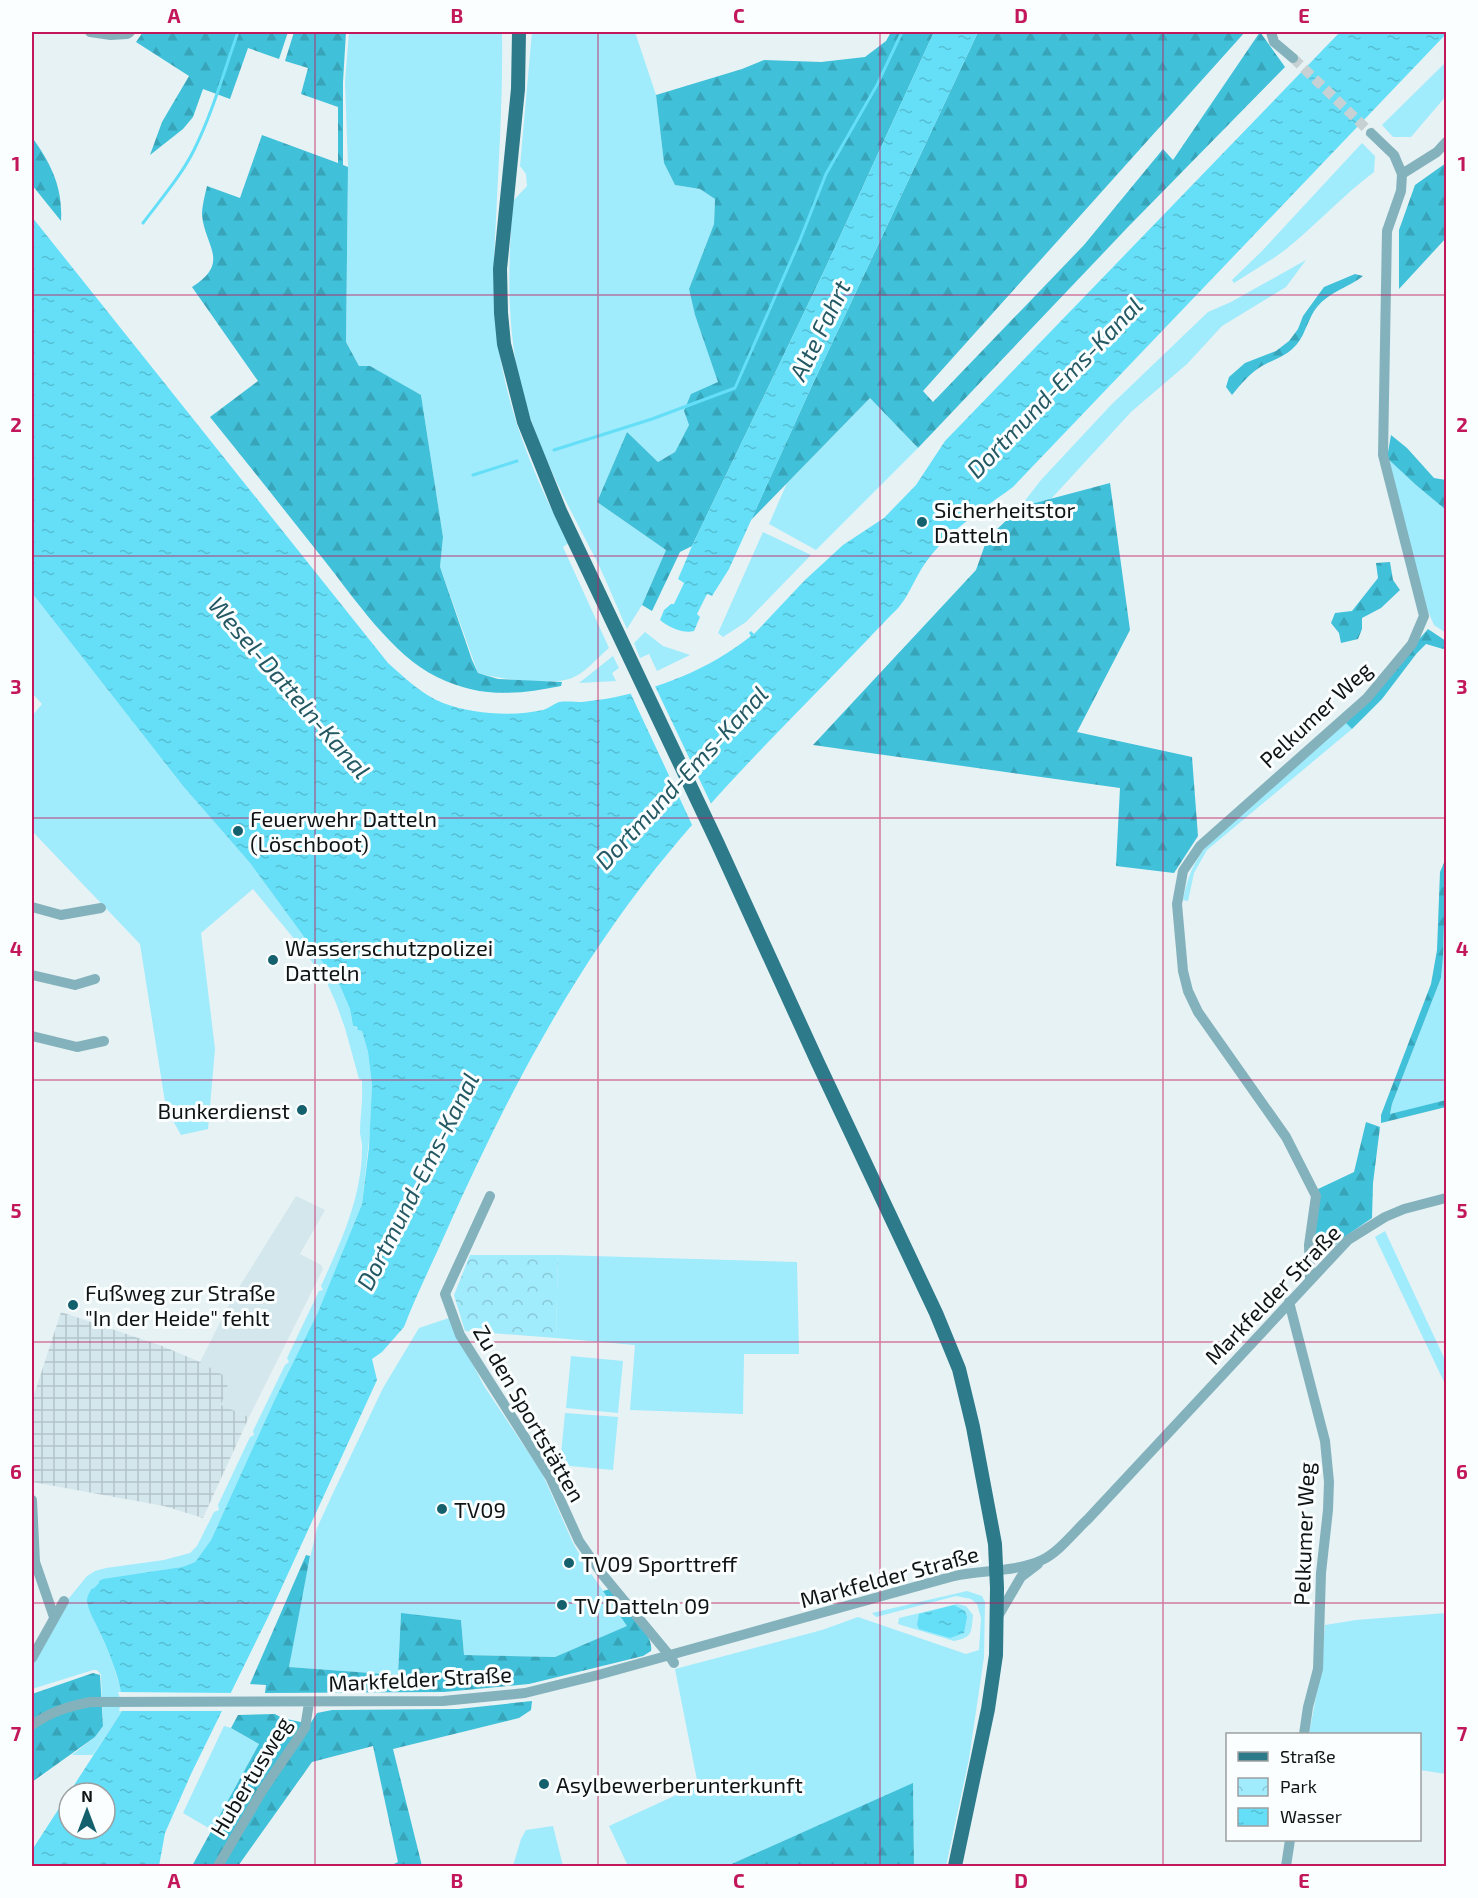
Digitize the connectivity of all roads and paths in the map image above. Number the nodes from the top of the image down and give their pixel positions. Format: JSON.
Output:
{"nodes":[{"id":1,"x":90,"y":32,"type":"edge"},
{"id":2,"x":130,"y":32,"type":"edge"},
{"id":3,"x":519,"y":32,"type":"edge"},
{"id":4,"x":1271,"y":32,"type":"edge"},
{"id":5,"x":1293,"y":58,"type":"tunnel mouth"},
{"id":6,"x":1371,"y":133,"type":"tunnel mouth"},
{"id":7,"x":1446,"y":142,"type":"edge"},
{"id":8,"x":1402,"y":174,"type":"junction"},
{"id":9,"x":32,"y":907,"type":"edge"},
{"id":10,"x":101,"y":909,"type":"dead end"},
{"id":11,"x":32,"y":975,"type":"edge"},
{"id":12,"x":95,"y":979,"type":"dead end"},
{"id":13,"x":32,"y":1036,"type":"edge"},
{"id":14,"x":104,"y":1041,"type":"dead end"},
{"id":15,"x":490,"y":1196,"type":"dead end"},
{"id":16,"x":1446,"y":1198,"type":"edge"},
{"id":17,"x":1310,"y":1279,"type":"junction"},
{"id":18,"x":1289,"y":1302,"type":"junction"},
{"id":19,"x":32,"y":1500,"type":"edge"},
{"id":20,"x":1043,"y":1559,"type":"junction"},
{"id":21,"x":997,"y":1569,"type":"junction"},
{"id":22,"x":64,"y":1601,"type":"dead end"},
{"id":23,"x":54,"y":1617,"type":"junction"},
{"id":24,"x":997,"y":1618,"type":"junction"},
{"id":25,"x":32,"y":1658,"type":"edge"},
{"id":26,"x":672,"y":1659,"type":"junction"},
{"id":27,"x":309,"y":1703,"type":"junction"},
{"id":28,"x":32,"y":1725,"type":"edge"},
{"id":29,"x":1304,"y":1733,"type":"edge"},
{"id":30,"x":1290,"y":1841,"type":"edge"},
{"id":31,"x":218,"y":1866,"type":"edge"},
{"id":32,"x":955,"y":1866,"type":"edge"},
{"id":33,"x":1286,"y":1866,"type":"edge"}],
"edges":[{"from":1,"to":2,"type":"street"},
{"from":3,"to":21,"type":"main road"},
{"from":4,"to":5,"type":"street"},
{"from":6,"to":8,"type":"street"},
{"from":7,"to":8,"type":"street"},
{"from":8,"to":17,"type":"street","name":"Pelkumer Weg"},
{"from":9,"to":10,"type":"street"},
{"from":11,"to":12,"type":"street"},
{"from":13,"to":14,"type":"street"},
{"from":15,"to":26,"type":"street","name":"Zu den Sportstätten"},
{"from":16,"to":17,"type":"street","name":"Markfelder Straße"},
{"from":17,"to":18,"type":"street","name":"Markfelder Straße"},
{"from":18,"to":20,"type":"street","name":"Markfelder Straße"},
{"from":18,"to":29,"type":"street","name":"Pelkumer Weg"},
{"from":19,"to":23,"type":"street"},
{"from":20,"to":21,"type":"street","name":"Markfelder Straße"},
{"from":20,"to":24,"type":"street"},
{"from":21,"to":24,"type":"main road"},
{"from":21,"to":26,"type":"street","name":"Markfelder Straße"},
{"from":22,"to":23,"type":"street"},
{"from":23,"to":25,"type":"street"},
{"from":24,"to":32,"type":"main road"},
{"from":26,"to":27,"type":"street","name":"Markfelder Straße"},
{"from":27,"to":28,"type":"street","name":"Markfelder Straße"},
{"from":27,"to":31,"type":"street","name":"Hubertusweg"},
{"from":30,"to":33,"type":"street"}]}
